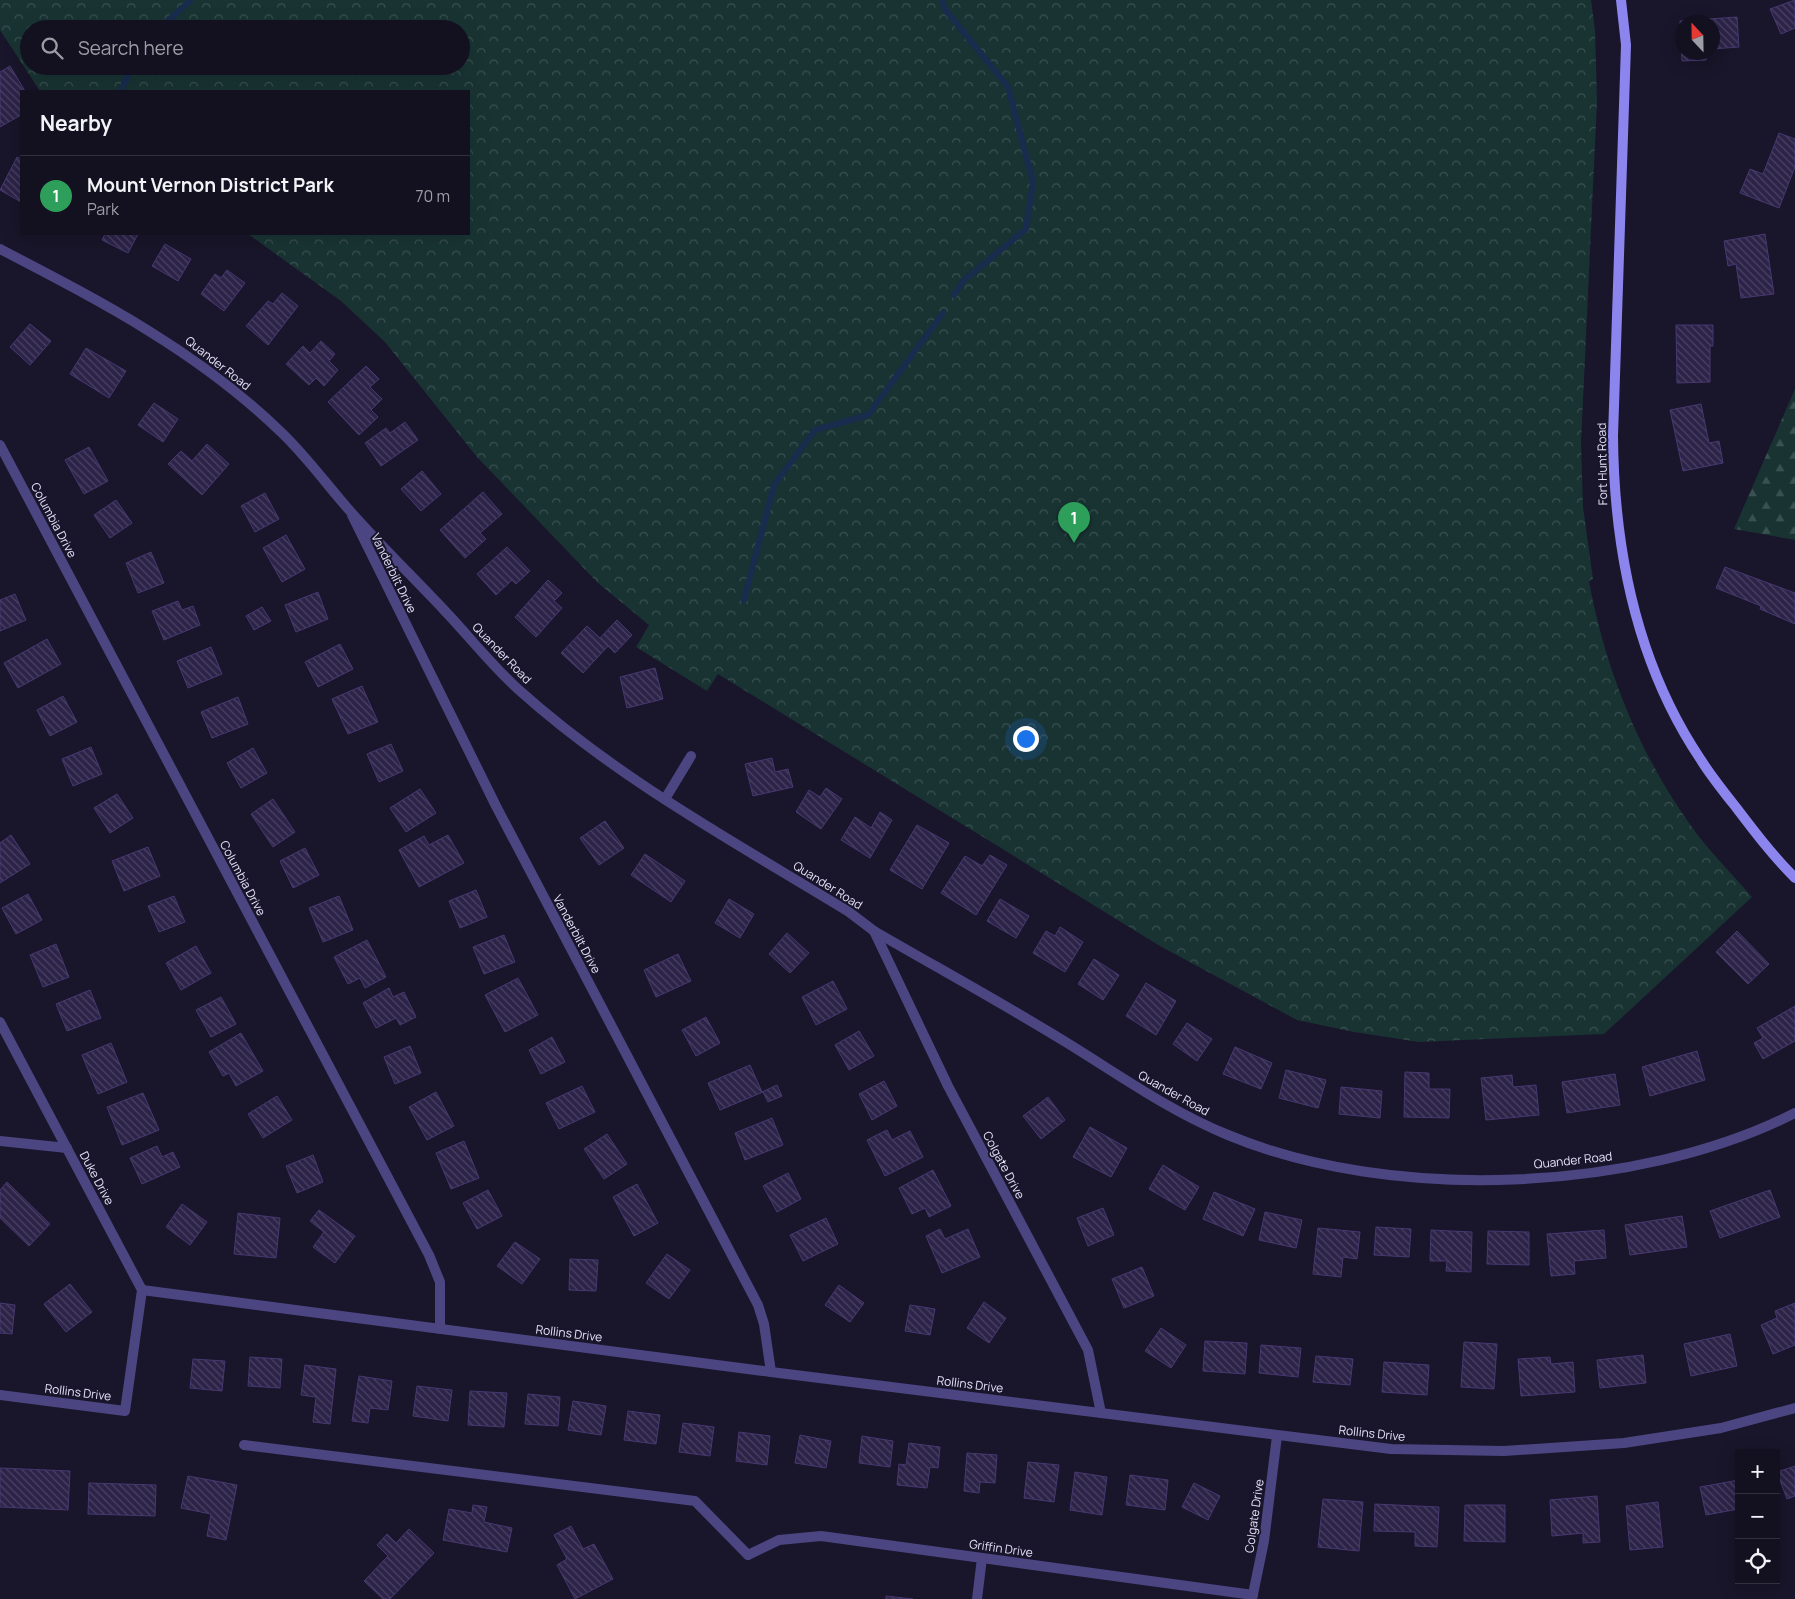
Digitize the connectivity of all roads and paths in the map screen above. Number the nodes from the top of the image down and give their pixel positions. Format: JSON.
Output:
{"nodes":[{"id":1,"x":1622,"y":0,"type":"edge"},
{"id":2,"x":0,"y":248,"type":"edge"},
{"id":3,"x":0,"y":445,"type":"edge"},
{"id":4,"x":349,"y":510,"type":"junction"},
{"id":5,"x":691,"y":756,"type":"dead end"},
{"id":6,"x":665,"y":799,"type":"junction"},
{"id":7,"x":1795,"y":878,"type":"edge"},
{"id":8,"x":874,"y":931,"type":"junction"},
{"id":9,"x":0,"y":1022,"type":"edge"},
{"id":10,"x":1795,"y":1113,"type":"edge"},
{"id":11,"x":0,"y":1141,"type":"edge"},
{"id":12,"x":67,"y":1148,"type":"junction"},
{"id":13,"x":142,"y":1290,"type":"junction"},
{"id":14,"x":440,"y":1329,"type":"junction"},
{"id":15,"x":771,"y":1372,"type":"junction"},
{"id":16,"x":0,"y":1395,"type":"edge"},
{"id":17,"x":1795,"y":1408,"type":"edge"},
{"id":18,"x":1101,"y":1414,"type":"junction"},
{"id":19,"x":1277,"y":1436,"type":"junction"},
{"id":20,"x":244,"y":1445,"type":"dead end"},
{"id":21,"x":982,"y":1558,"type":"junction"},
{"id":22,"x":1253,"y":1597,"type":"edge"},
{"id":23,"x":977,"y":1599,"type":"edge"}],
"edges":[{"from":1,"to":7,"type":"main road","name":"Fort Hunt Road"},
{"from":2,"to":4,"type":"street","name":"Quander Road"},
{"from":3,"to":14,"type":"street","name":"Columbia Drive"},
{"from":4,"to":6,"type":"street","name":"Quander Road"},
{"from":4,"to":15,"type":"street","name":"Vanderbilt Drive"},
{"from":5,"to":6,"type":"street"},
{"from":6,"to":8,"type":"street","name":"Quander Road"},
{"from":8,"to":10,"type":"street","name":"Quander Road"},
{"from":8,"to":18,"type":"street","name":"Colgate Drive"},
{"from":9,"to":12,"type":"street","name":"Duke Drive"},
{"from":11,"to":12,"type":"street"},
{"from":12,"to":13,"type":"street","name":"Duke Drive"},
{"from":13,"to":14,"type":"street","name":"Rollins Drive"},
{"from":13,"to":16,"type":"street","name":"Rollins Drive"},
{"from":14,"to":15,"type":"street","name":"Rollins Drive"},
{"from":15,"to":18,"type":"street","name":"Rollins Drive"},
{"from":17,"to":19,"type":"street","name":"Rollins Drive"},
{"from":18,"to":19,"type":"street","name":"Rollins Drive"},
{"from":19,"to":22,"type":"street","name":"Colgate Drive"},
{"from":20,"to":21,"type":"street","name":"Griffin Drive"},
{"from":21,"to":22,"type":"street","name":"Griffin Drive"},
{"from":21,"to":23,"type":"street"}]}
